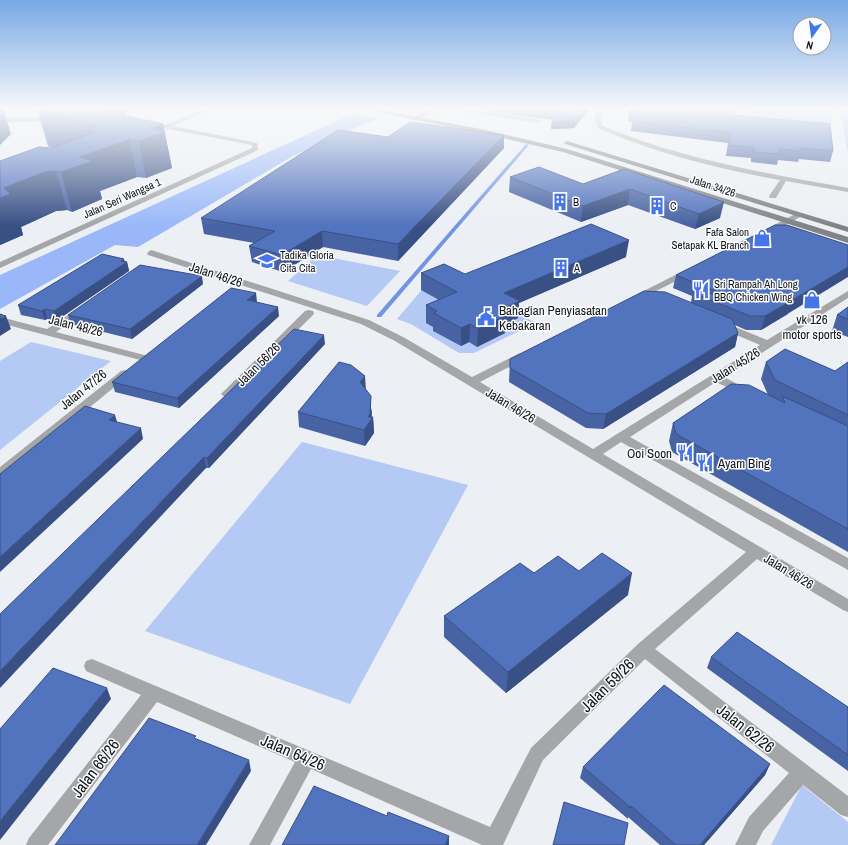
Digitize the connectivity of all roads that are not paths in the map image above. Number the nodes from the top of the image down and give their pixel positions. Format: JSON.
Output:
{"nodes":[{"id":1,"x":256,"y":147,"type":"edge"},
{"id":2,"x":554,"y":147,"type":"edge"},
{"id":3,"x":586,"y":147,"type":"edge"},
{"id":4,"x":656,"y":147,"type":"edge"},
{"id":5,"x":784,"y":179,"type":"junction"},
{"id":6,"x":848,"y":190,"type":"edge"},
{"id":7,"x":773,"y":196,"type":"dead end"},
{"id":8,"x":800,"y":215,"type":"junction"},
{"id":9,"x":787,"y":221,"type":"junction"},
{"id":10,"x":772,"y":228,"type":"junction"},
{"id":11,"x":848,"y":230,"type":"edge"},
{"id":12,"x":787,"y":233,"type":"edge"},
{"id":13,"x":754,"y":237,"type":"edge"},
{"id":14,"x":848,"y":240,"type":"edge"},
{"id":15,"x":151,"y":253,"type":"dead end"},
{"id":16,"x":0,"y":265,"type":"edge"},
{"id":17,"x":696,"y":267,"type":"edge"},
{"id":18,"x":239,"y":281,"type":"junction"},
{"id":19,"x":228,"y":291,"type":"edge"},
{"id":20,"x":645,"y":293,"type":"junction"},
{"id":21,"x":848,"y":294,"type":"edge"},
{"id":22,"x":660,"y":299,"type":"edge"},
{"id":23,"x":92,"y":302,"type":"edge"},
{"id":24,"x":624,"y":304,"type":"edge"},
{"id":25,"x":309,"y":313,"type":"dead end"},
{"id":26,"x":0,"y":320,"type":"edge"},
{"id":27,"x":718,"y":324,"type":"edge"},
{"id":28,"x":48,"y":333,"type":"junction"},
{"id":29,"x":767,"y":344,"type":"junction"},
{"id":30,"x":534,"y":350,"type":"edge"},
{"id":31,"x":147,"y":355,"type":"joint"},
{"id":32,"x":715,"y":378,"type":"junction"},
{"id":33,"x":471,"y":382,"type":"junction"},
{"id":34,"x":757,"y":398,"type":"edge"},
{"id":35,"x":216,"y":404,"type":"edge"},
{"id":36,"x":621,"y":437,"type":"junction"},
{"id":37,"x":594,"y":454,"type":"junction"},
{"id":38,"x":0,"y":474,"type":"edge"},
{"id":39,"x":756,"y":551,"type":"junction"},
{"id":40,"x":848,"y":565,"type":"edge"},
{"id":41,"x":848,"y":606,"type":"edge"},
{"id":42,"x":644,"y":649,"type":"junction"},
{"id":43,"x":92,"y":666,"type":"dead end"},
{"id":44,"x":154,"y":692,"type":"junction"},
{"id":45,"x":307,"y":758,"type":"junction"},
{"id":46,"x":802,"y":772,"type":"junction"},
{"id":47,"x":848,"y":808,"type":"edge"},
{"id":48,"x":493,"y":842,"type":"edge"},
{"id":49,"x":36,"y":845,"type":"edge"},
{"id":50,"x":259,"y":845,"type":"edge"},
{"id":51,"x":745,"y":845,"type":"edge"}],
"edges":[{"from":1,"to":16,"type":"street","name":"Jalan Seri Wangsa 1"},
{"from":2,"to":9,"type":"main road","name":"Jalan 34/26"},
{"from":3,"to":8,"type":"main road","name":"Jalan 34/26"},
{"from":4,"to":5,"type":"street"},
{"from":5,"to":6,"type":"street"},
{"from":5,"to":7,"type":"street"},
{"from":8,"to":9,"type":"street"},
{"from":8,"to":11,"type":"main road","name":"Jalan 34/26"},
{"from":9,"to":10,"type":"street"},
{"from":9,"to":14,"type":"main road","name":"Jalan 34/26"},
{"from":10,"to":12,"type":"street"},
{"from":10,"to":13,"type":"street"},
{"from":15,"to":18,"type":"street","name":"Jalan 46/26"},
{"from":17,"to":20,"type":"street"},
{"from":18,"to":19,"type":"street"},
{"from":18,"to":33,"type":"street","name":"Jalan 46/26"},
{"from":20,"to":22,"type":"street"},
{"from":20,"to":24,"type":"street"},
{"from":21,"to":29,"type":"street","name":"Jalan 45/26"},
{"from":23,"to":28,"type":"street"},
{"from":25,"to":35,"type":"street","name":"Jalan 56/26"},
{"from":26,"to":28,"type":"street","name":"Jalan 48/26"},
{"from":27,"to":29,"type":"street"},
{"from":28,"to":31,"type":"street","name":"Jalan 48/26"},
{"from":29,"to":32,"type":"street","name":"Jalan 45/26"},
{"from":30,"to":33,"type":"street"},
{"from":31,"to":38,"type":"street","name":"Jalan 47/26"},
{"from":32,"to":34,"type":"street"},
{"from":32,"to":36,"type":"street","name":"Jalan 45/26"},
{"from":33,"to":37,"type":"street","name":"Jalan 46/26"},
{"from":36,"to":37,"type":"street","name":"Jalan 45/26"},
{"from":36,"to":40,"type":"street"},
{"from":37,"to":39,"type":"street","name":"Jalan 46/26"},
{"from":39,"to":41,"type":"street","name":"Jalan 46/26"},
{"from":39,"to":42,"type":"street","name":"Jalan 59/26"},
{"from":42,"to":46,"type":"street","name":"Jalan 62/26"},
{"from":42,"to":48,"type":"street","name":"Jalan 59/26"},
{"from":43,"to":44,"type":"street","name":"Jalan 64/26"},
{"from":44,"to":45,"type":"street","name":"Jalan 64/26"},
{"from":44,"to":49,"type":"street","name":"Jalan 66/26"},
{"from":45,"to":48,"type":"street","name":"Jalan 64/26"},
{"from":45,"to":50,"type":"street"},
{"from":46,"to":47,"type":"street","name":"Jalan 62/26"},
{"from":46,"to":51,"type":"street"}]}
